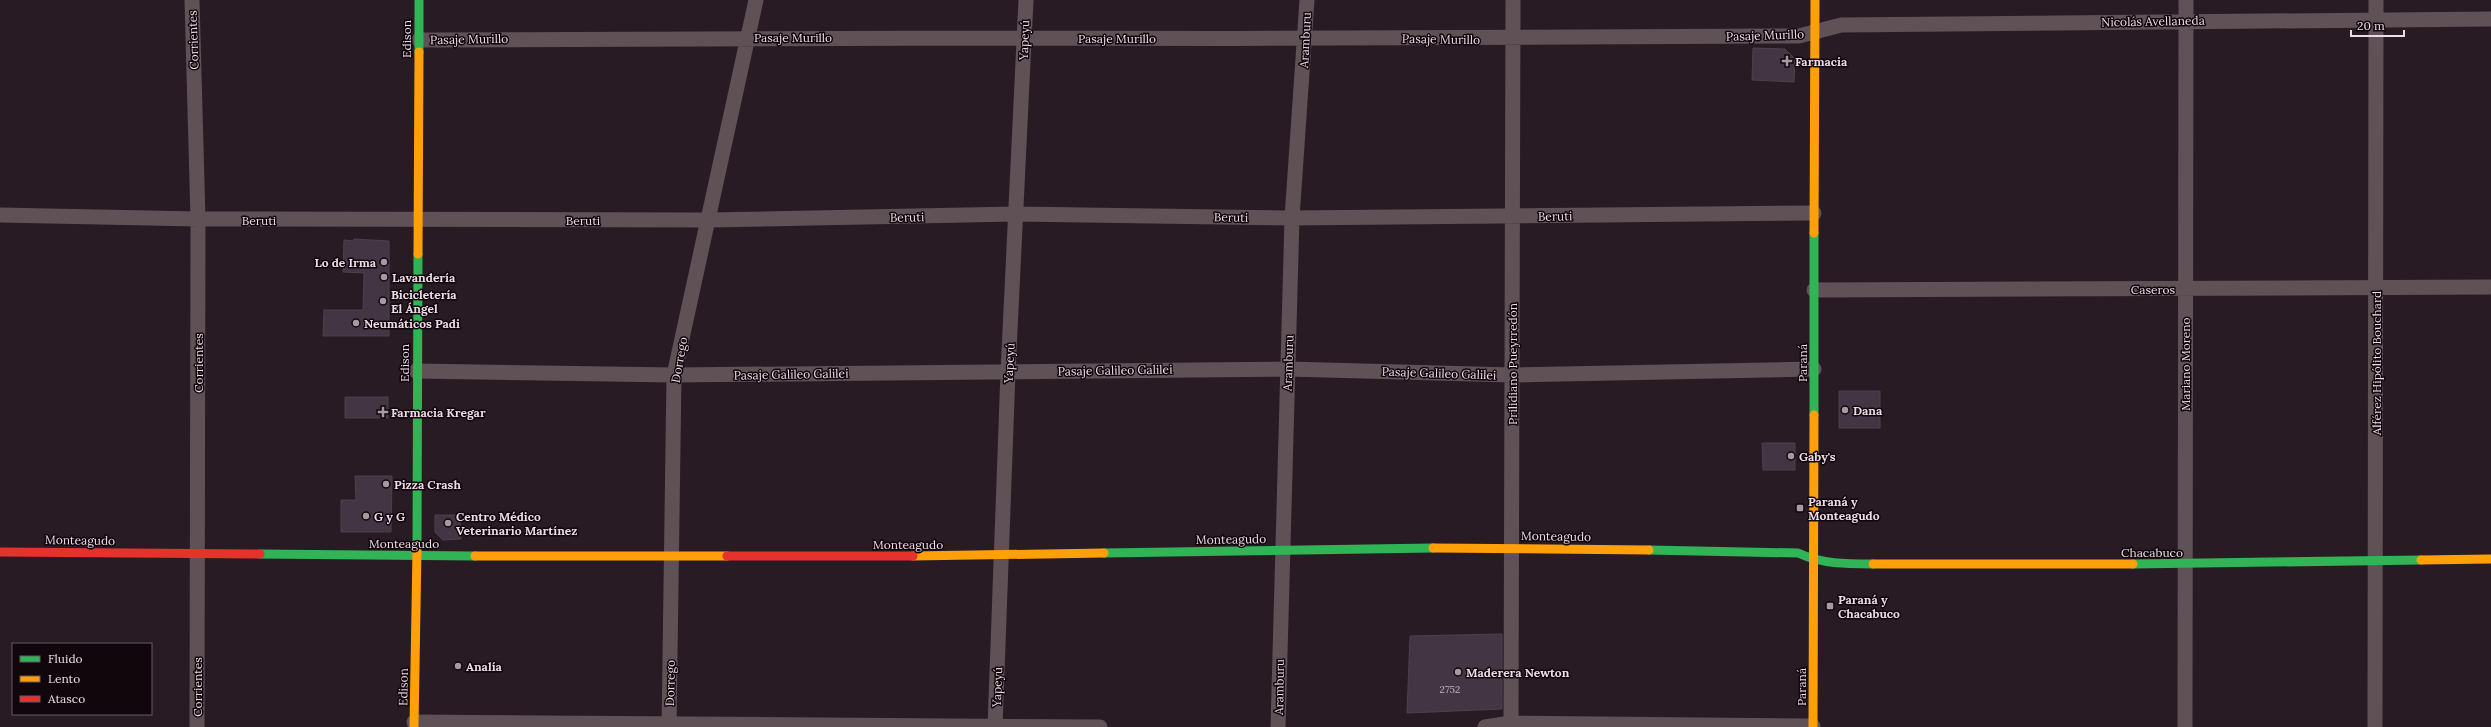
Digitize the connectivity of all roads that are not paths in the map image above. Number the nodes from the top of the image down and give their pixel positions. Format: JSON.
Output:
{"nodes":[{"id":1,"x":192,"y":0,"type":"edge"},
{"id":2,"x":418,"y":0,"type":"edge"},
{"id":3,"x":756,"y":0,"type":"edge"},
{"id":4,"x":1026,"y":0,"type":"edge"},
{"id":5,"x":1307,"y":0,"type":"edge"},
{"id":6,"x":1513,"y":0,"type":"edge"},
{"id":7,"x":1815,"y":0,"type":"edge"},
{"id":8,"x":2186,"y":0,"type":"edge"},
{"id":9,"x":2376,"y":0,"type":"edge"},
{"id":10,"x":2491,"y":19,"type":"edge"},
{"id":11,"x":2376,"y":20,"type":"junction"},
{"id":12,"x":2186,"y":21,"type":"junction"},
{"id":13,"x":1816,"y":32,"type":"junction"},
{"id":14,"x":748,"y":37,"type":"junction"},
{"id":15,"x":1306,"y":37,"type":"junction"},
{"id":16,"x":1024,"y":38,"type":"junction"},
{"id":17,"x":1513,"y":39,"type":"junction"},
{"id":18,"x":419,"y":40,"type":"junction"},
{"id":19,"x":1814,"y":213,"type":"junction"},
{"id":20,"x":1016,"y":214,"type":"junction"},
{"id":21,"x":0,"y":215,"type":"edge"},
{"id":22,"x":1513,"y":217,"type":"junction"},
{"id":23,"x":1292,"y":218,"type":"junction"},
{"id":24,"x":198,"y":220,"type":"junction"},
{"id":25,"x":417,"y":220,"type":"junction"},
{"id":26,"x":709,"y":220,"type":"junction"},
{"id":27,"x":2491,"y":287,"type":"edge"},
{"id":28,"x":2376,"y":288,"type":"junction"},
{"id":29,"x":2186,"y":289,"type":"junction"},
{"id":30,"x":1814,"y":290,"type":"junction"},
{"id":31,"x":1288,"y":369,"type":"junction"},
{"id":32,"x":1814,"y":369,"type":"junction"},
{"id":33,"x":416,"y":371,"type":"junction"},
{"id":34,"x":1008,"y":372,"type":"junction"},
{"id":35,"x":674,"y":375,"type":"junction"},
{"id":36,"x":1512,"y":375,"type":"junction"},
{"id":37,"x":1512,"y":547,"type":"junction"},
{"id":38,"x":1282,"y":549,"type":"junction"},
{"id":39,"x":0,"y":552,"type":"edge"},
{"id":40,"x":197,"y":554,"type":"junction"},
{"id":41,"x":417,"y":556,"type":"junction"},
{"id":42,"x":1002,"y":556,"type":"junction"},
{"id":43,"x":672,"y":557,"type":"junction"},
{"id":44,"x":2491,"y":559,"type":"edge"},
{"id":45,"x":1814,"y":560,"type":"junction"},
{"id":46,"x":2375,"y":561,"type":"junction"},
{"id":47,"x":2185,"y":564,"type":"junction"},
{"id":48,"x":414,"y":724,"type":"edge"},
{"id":49,"x":669,"y":725,"type":"edge"},
{"id":50,"x":1511,"y":725,"type":"edge"},
{"id":51,"x":196,"y":727,"type":"edge"},
{"id":52,"x":995,"y":727,"type":"edge"},
{"id":53,"x":1100,"y":727,"type":"edge"},
{"id":54,"x":1278,"y":727,"type":"edge"},
{"id":55,"x":1485,"y":727,"type":"edge"},
{"id":56,"x":1813,"y":727,"type":"edge"},
{"id":57,"x":2185,"y":727,"type":"edge"},
{"id":58,"x":2375,"y":727,"type":"edge"}],
"edges":[{"from":1,"to":24,"type":"street","name":"Corrientes"},
{"from":2,"to":18,"type":"street","name":"Edison"},
{"from":3,"to":14,"type":"street","name":"Dorrego"},
{"from":4,"to":16,"type":"street","name":"Yapeyú"},
{"from":5,"to":15,"type":"street","name":"Aramburu"},
{"from":6,"to":17,"type":"street","name":"Prilidiano Pueyrredón"},
{"from":7,"to":13,"type":"street","name":"Paraná"},
{"from":8,"to":12,"type":"street","name":"Mariano Moreno"},
{"from":9,"to":11,"type":"street","name":"Alférez Hipólito Bouchard"},
{"from":10,"to":11,"type":"street","name":"Nicolás Avellaneda"},
{"from":11,"to":12,"type":"street","name":"Nicolás Avellaneda"},
{"from":11,"to":28,"type":"street","name":"Alférez Hipólito Bouchard"},
{"from":12,"to":13,"type":"street","name":"Nicolás Avellaneda"},
{"from":12,"to":29,"type":"street","name":"Mariano Moreno"},
{"from":13,"to":17,"type":"street","name":"Pasaje Murillo"},
{"from":13,"to":19,"type":"street","name":"Paraná"},
{"from":14,"to":16,"type":"street","name":"Pasaje Murillo"},
{"from":14,"to":18,"type":"street","name":"Pasaje Murillo"},
{"from":14,"to":26,"type":"street","name":"Dorrego"},
{"from":15,"to":16,"type":"street","name":"Pasaje Murillo"},
{"from":15,"to":17,"type":"street","name":"Pasaje Murillo"},
{"from":15,"to":23,"type":"street","name":"Aramburu"},
{"from":16,"to":20,"type":"street","name":"Yapeyú"},
{"from":17,"to":22,"type":"street","name":"Prilidiano Pueyrredón"},
{"from":18,"to":25,"type":"street","name":"Edison"},
{"from":19,"to":22,"type":"street","name":"Beruti"},
{"from":19,"to":30,"type":"street","name":"Paraná"},
{"from":20,"to":23,"type":"street","name":"Beruti"},
{"from":20,"to":26,"type":"street","name":"Beruti"},
{"from":20,"to":34,"type":"street","name":"Yapeyú"},
{"from":21,"to":24,"type":"street","name":"Beruti"},
{"from":22,"to":23,"type":"street","name":"Beruti"},
{"from":22,"to":36,"type":"street","name":"Prilidiano Pueyrredón"},
{"from":23,"to":31,"type":"street","name":"Aramburu"},
{"from":24,"to":25,"type":"street","name":"Beruti"},
{"from":24,"to":40,"type":"street","name":"Corrientes"},
{"from":25,"to":26,"type":"street","name":"Beruti"},
{"from":25,"to":33,"type":"street","name":"Edison"},
{"from":26,"to":35,"type":"street","name":"Dorrego"},
{"from":27,"to":28,"type":"street","name":"Caseros"},
{"from":28,"to":29,"type":"street","name":"Caseros"},
{"from":28,"to":46,"type":"street","name":"Alférez Hipólito Bouchard"},
{"from":29,"to":30,"type":"street","name":"Caseros"},
{"from":29,"to":47,"type":"street","name":"Mariano Moreno"},
{"from":30,"to":32,"type":"street","name":"Paraná"},
{"from":31,"to":34,"type":"street","name":"Pasaje Galileo Galilei"},
{"from":31,"to":36,"type":"street","name":"Pasaje Galileo Galilei"},
{"from":31,"to":38,"type":"street","name":"Aramburu"},
{"from":32,"to":36,"type":"street","name":"Pasaje Galileo Galilei"},
{"from":32,"to":45,"type":"street","name":"Paraná"},
{"from":33,"to":35,"type":"street","name":"Pasaje Galileo Galilei"},
{"from":33,"to":41,"type":"street","name":"Edison"},
{"from":34,"to":35,"type":"street","name":"Pasaje Galileo Galilei"},
{"from":34,"to":42,"type":"street","name":"Yapeyú"},
{"from":35,"to":43,"type":"street","name":"Dorrego"},
{"from":36,"to":37,"type":"street","name":"Prilidiano Pueyrredón"},
{"from":37,"to":38,"type":"street","name":"Monteagudo"},
{"from":37,"to":45,"type":"street","name":"Monteagudo"},
{"from":37,"to":50,"type":"street","name":"Prilidiano Pueyrredón"},
{"from":38,"to":42,"type":"street","name":"Monteagudo"},
{"from":38,"to":54,"type":"street","name":"Aramburu"},
{"from":39,"to":40,"type":"street","name":"Monteagudo"},
{"from":40,"to":41,"type":"street","name":"Monteagudo"},
{"from":40,"to":51,"type":"street","name":"Corrientes"},
{"from":41,"to":43,"type":"street","name":"Monteagudo"},
{"from":41,"to":48,"type":"street","name":"Edison"},
{"from":42,"to":43,"type":"street","name":"Monteagudo"},
{"from":42,"to":52,"type":"street","name":"Yapeyú"},
{"from":43,"to":49,"type":"street","name":"Dorrego"},
{"from":44,"to":46,"type":"street","name":"Chacabuco"},
{"from":45,"to":47,"type":"street","name":"Chacabuco"},
{"from":45,"to":56,"type":"street","name":"Paraná"},
{"from":46,"to":47,"type":"street","name":"Chacabuco"},
{"from":46,"to":58,"type":"street","name":"Alférez Hipólito Bouchard"},
{"from":47,"to":57,"type":"street","name":"Mariano Moreno"},
{"from":48,"to":49,"type":"street"},
{"from":49,"to":52,"type":"street"},
{"from":50,"to":55,"type":"street"},
{"from":50,"to":56,"type":"street"},
{"from":52,"to":53,"type":"street"}]}
